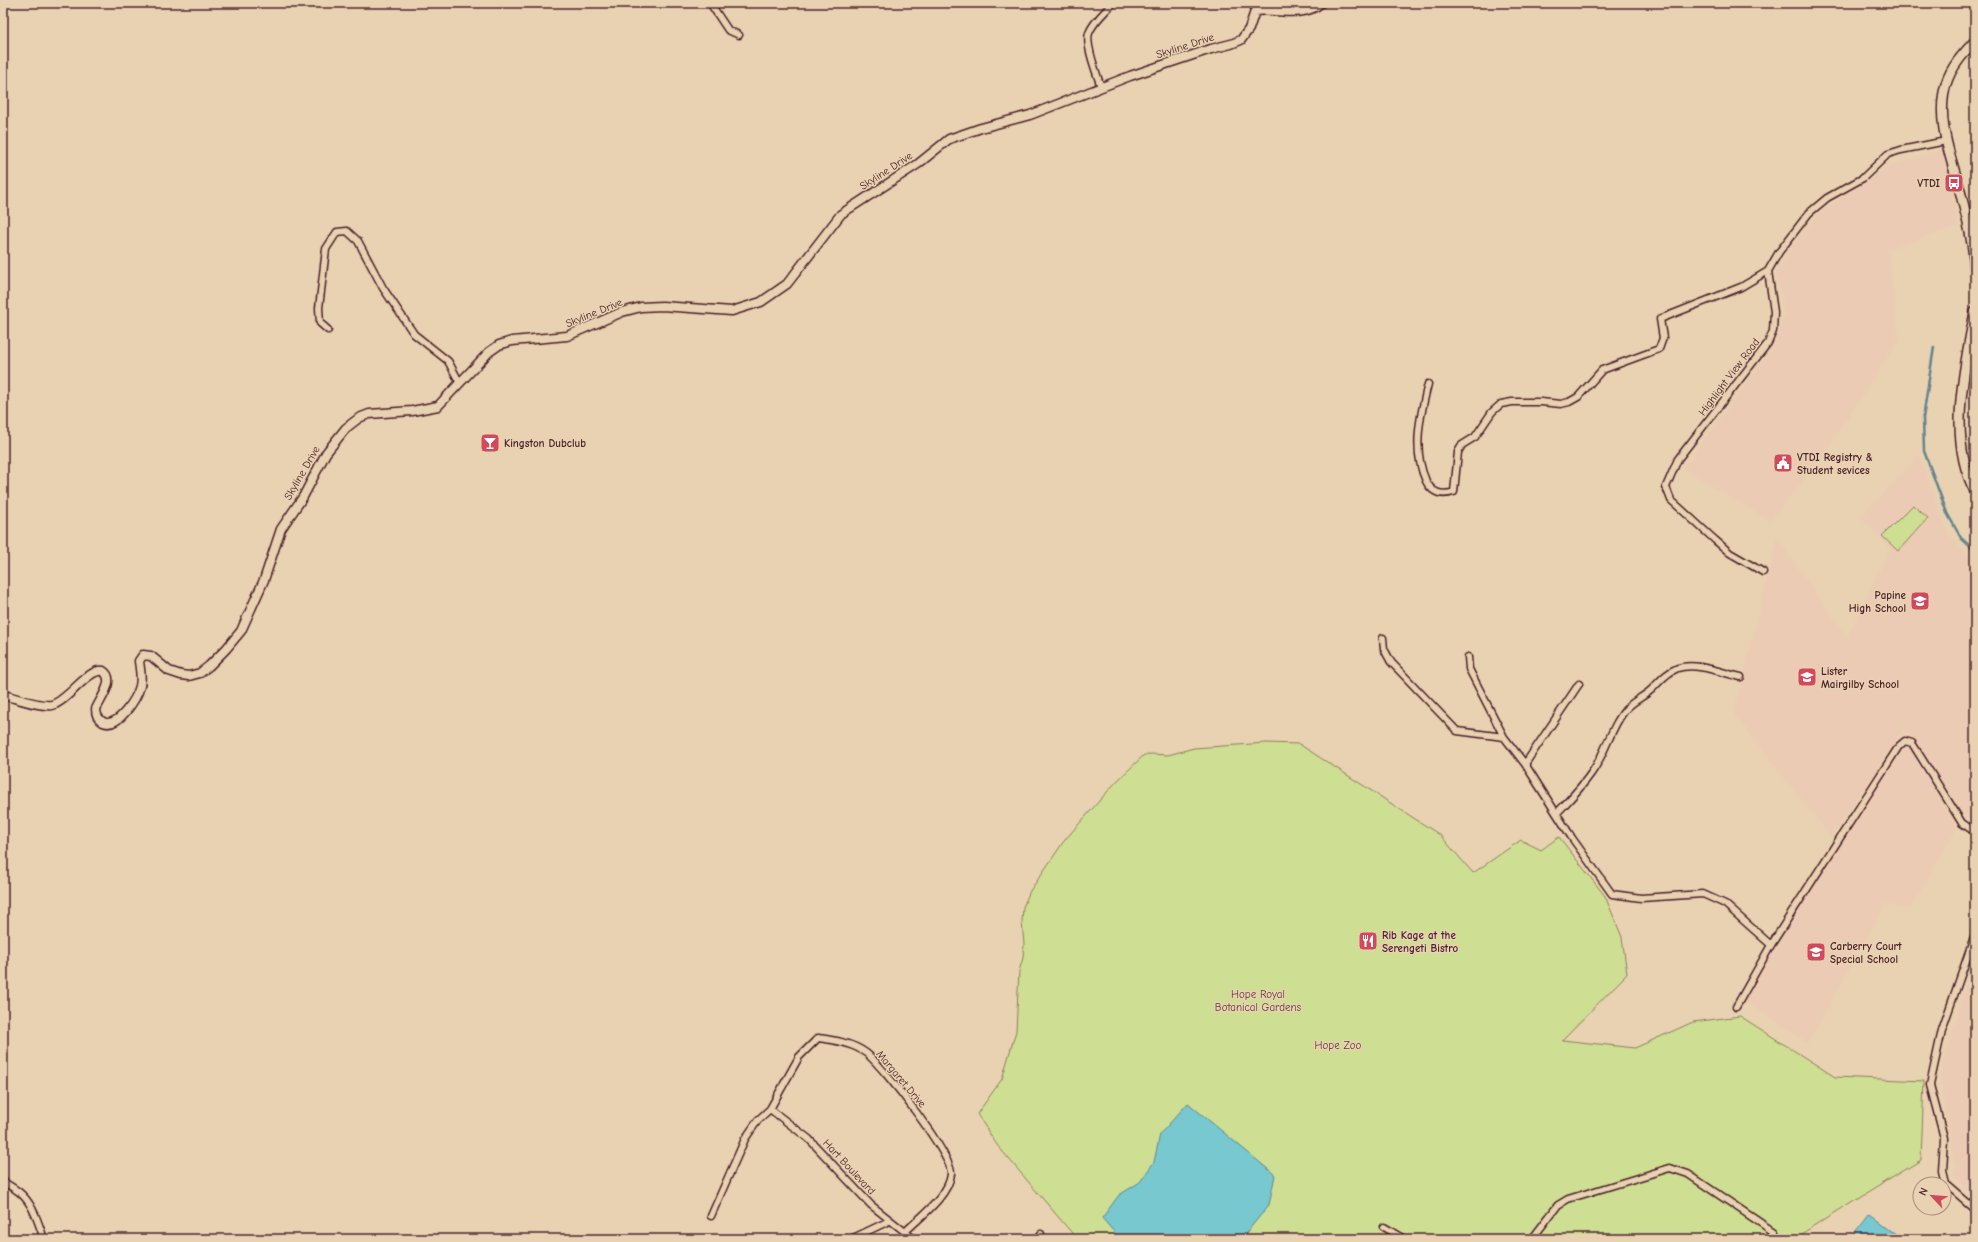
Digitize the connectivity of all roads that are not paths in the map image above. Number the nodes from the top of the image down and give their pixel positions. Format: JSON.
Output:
{"nodes":[{"id":1,"x":710,"y":3,"type":"edge"},
{"id":2,"x":1112,"y":3,"type":"edge"},
{"id":3,"x":1320,"y":3,"type":"edge"},
{"id":4,"x":739,"y":35,"type":"dead end"},
{"id":5,"x":1975,"y":41,"type":"edge"},
{"id":6,"x":1101,"y":87,"type":"junction"},
{"id":7,"x":1946,"y":141,"type":"junction"},
{"id":8,"x":1975,"y":271,"type":"edge"},
{"id":9,"x":1768,"y":272,"type":"junction"},
{"id":10,"x":1975,"y":312,"type":"edge"},
{"id":11,"x":328,"y":330,"type":"dead end"},
{"id":12,"x":460,"y":383,"type":"junction"},
{"id":13,"x":1428,"y":384,"type":"dead end"},
{"id":14,"x":1975,"y":490,"type":"edge"},
{"id":15,"x":1763,"y":572,"type":"dead end"},
{"id":16,"x":1383,"y":638,"type":"dead end"},
{"id":17,"x":1468,"y":657,"type":"dead end"},
{"id":18,"x":1741,"y":677,"type":"dead end"},
{"id":19,"x":1579,"y":684,"type":"dead end"},
{"id":20,"x":3,"y":695,"type":"edge"},
{"id":21,"x":1504,"y":737,"type":"junction"},
{"id":22,"x":1525,"y":764,"type":"junction"},
{"id":23,"x":1557,"y":813,"type":"junction"},
{"id":24,"x":1975,"y":832,"type":"edge"},
{"id":25,"x":1975,"y":935,"type":"edge"},
{"id":26,"x":1771,"y":945,"type":"junction"},
{"id":27,"x":1736,"y":1007,"type":"dead end"},
{"id":28,"x":770,"y":1109,"type":"junction"},
{"id":29,"x":3,"y":1181,"type":"edge"},
{"id":30,"x":1975,"y":1209,"type":"edge"},
{"id":31,"x":711,"y":1216,"type":"dead end"},
{"id":32,"x":889,"y":1221,"type":"junction"},
{"id":33,"x":1384,"y":1227,"type":"dead end"},
{"id":34,"x":905,"y":1232,"type":"junction"},
{"id":35,"x":1774,"y":1232,"type":"dead end"},
{"id":36,"x":44,"y":1239,"type":"edge"},
{"id":37,"x":851,"y":1239,"type":"edge"},
{"id":38,"x":914,"y":1239,"type":"edge"},
{"id":39,"x":1405,"y":1239,"type":"edge"},
{"id":40,"x":1532,"y":1239,"type":"edge"}],
"edges":[{"from":1,"to":4,"type":"street"},
{"from":2,"to":6,"type":"street"},
{"from":3,"to":6,"type":"street","name":"Skyline Drive"},
{"from":5,"to":7,"type":"main road"},
{"from":6,"to":12,"type":"street","name":"Skyline Drive"},
{"from":7,"to":8,"type":"main road"},
{"from":7,"to":9,"type":"street"},
{"from":9,"to":13,"type":"street"},
{"from":9,"to":15,"type":"street","name":"Highlight View Road"},
{"from":10,"to":14,"type":"main road"},
{"from":11,"to":12,"type":"street"},
{"from":12,"to":20,"type":"street","name":"Skyline Drive"},
{"from":16,"to":21,"type":"street"},
{"from":17,"to":21,"type":"street"},
{"from":18,"to":23,"type":"street"},
{"from":19,"to":22,"type":"street"},
{"from":21,"to":22,"type":"street"},
{"from":22,"to":23,"type":"street"},
{"from":23,"to":26,"type":"street"},
{"from":24,"to":26,"type":"street"},
{"from":25,"to":30,"type":"street"},
{"from":26,"to":27,"type":"street"},
{"from":28,"to":31,"type":"street","name":"Margaret Drive"},
{"from":28,"to":32,"type":"street","name":"Hart Boulevard"},
{"from":28,"to":34,"type":"street","name":"Margaret Drive"},
{"from":29,"to":36,"type":"street"},
{"from":32,"to":34,"type":"street","name":"Hart Boulevard"},
{"from":32,"to":37,"type":"street"},
{"from":33,"to":39,"type":"street"},
{"from":34,"to":38,"type":"street","name":"Hart Boulevard"},
{"from":35,"to":40,"type":"street"}]}
